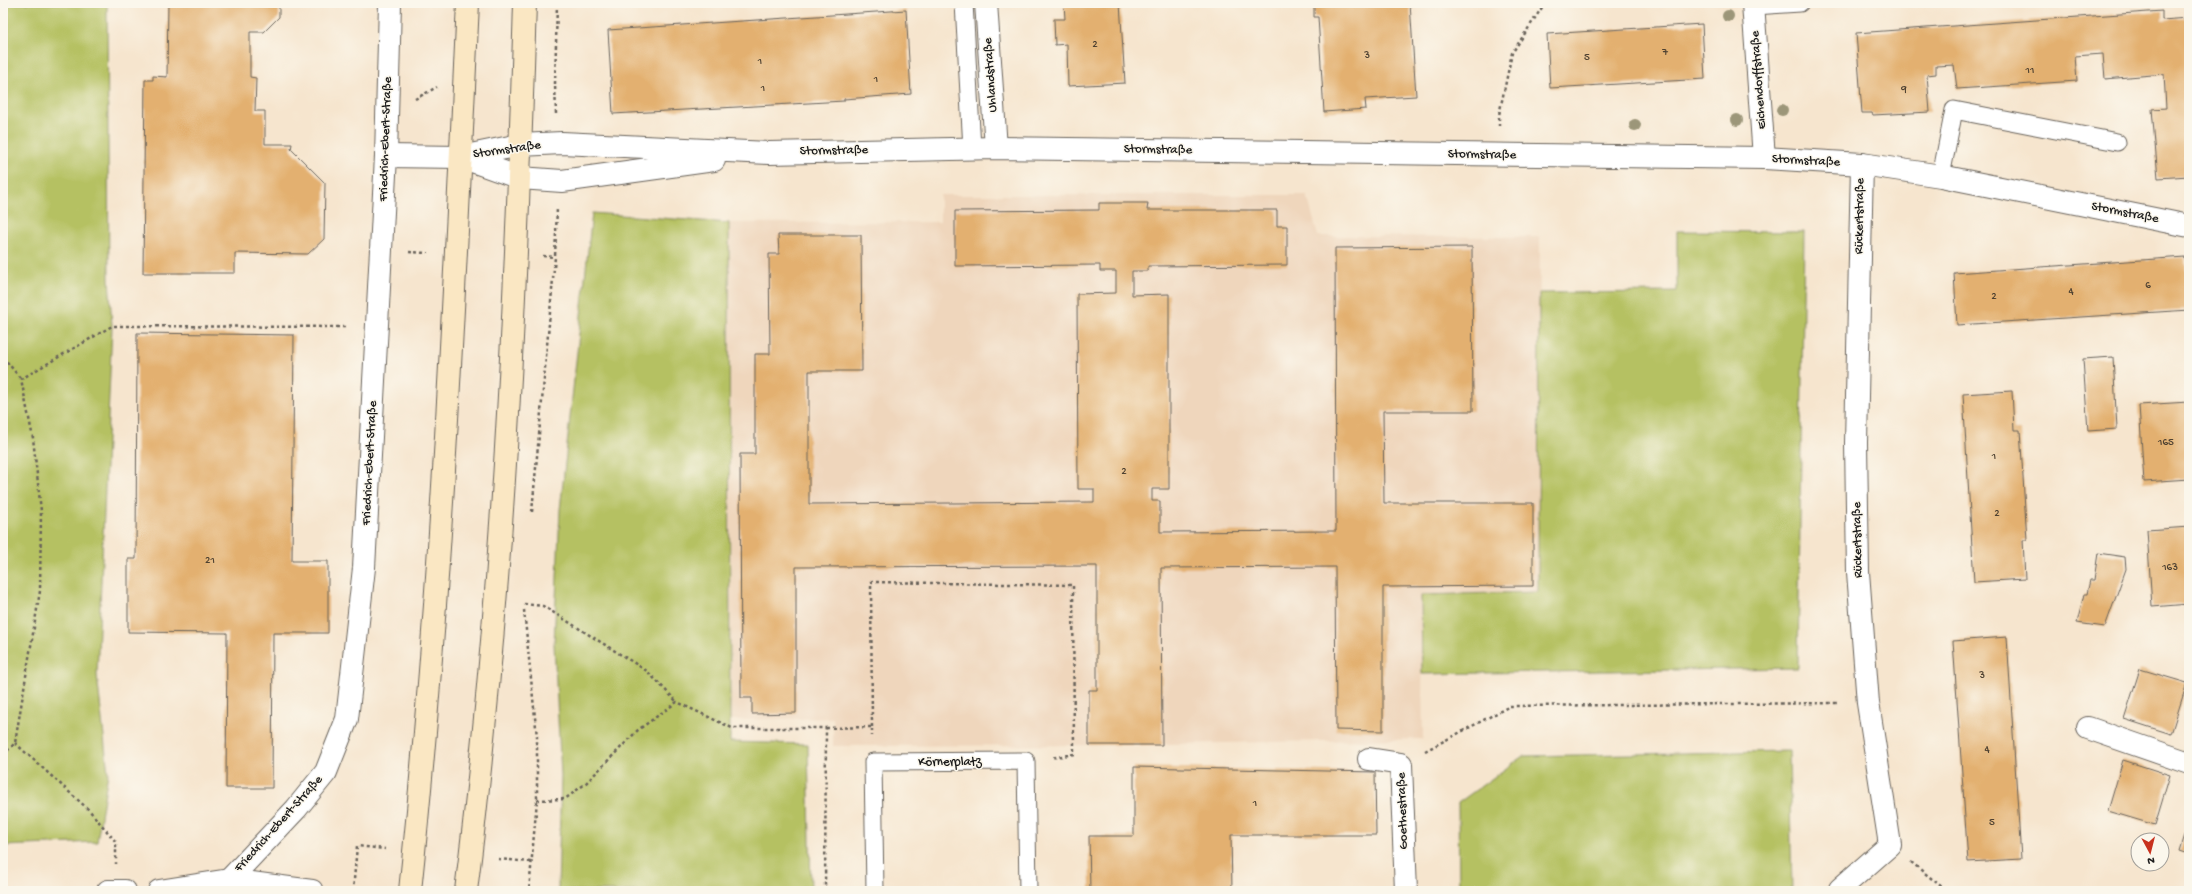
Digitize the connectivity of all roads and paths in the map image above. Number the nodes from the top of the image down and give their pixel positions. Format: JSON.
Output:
{"nodes":[{"id":1,"x":390,"y":3,"type":"edge"},
{"id":2,"x":468,"y":3,"type":"edge"},
{"id":3,"x":525,"y":3,"type":"edge"},
{"id":4,"x":557,"y":3,"type":"edge"},
{"id":5,"x":964,"y":3,"type":"edge"},
{"id":6,"x":986,"y":3,"type":"edge"},
{"id":7,"x":1545,"y":3,"type":"edge"},
{"id":8,"x":1800,"y":3,"type":"edge"},
{"id":9,"x":1753,"y":4,"type":"edge"},
{"id":10,"x":2117,"y":142,"type":"dead end"},
{"id":11,"x":562,"y":143,"type":"junction"},
{"id":12,"x":520,"y":145,"type":"junction"},
{"id":13,"x":972,"y":148,"type":"junction"},
{"id":14,"x":996,"y":148,"type":"junction"},
{"id":15,"x":769,"y":153,"type":"junction"},
{"id":16,"x":1499,"y":155,"type":"junction"},
{"id":17,"x":386,"y":156,"type":"junction"},
{"id":18,"x":461,"y":157,"type":"junction"},
{"id":19,"x":1764,"y":158,"type":"junction"},
{"id":20,"x":1862,"y":164,"type":"junction"},
{"id":21,"x":1941,"y":176,"type":"junction"},
{"id":22,"x":520,"y":178,"type":"junction"},
{"id":23,"x":562,"y":180,"type":"junction"},
{"id":24,"x":2189,"y":226,"type":"edge"},
{"id":25,"x":377,"y":327,"type":"junction"},
{"id":26,"x":3,"y":357,"type":"edge"},
{"id":27,"x":21,"y":379,"type":"junction"},
{"id":28,"x":532,"y":517,"type":"dead end"},
{"id":29,"x":524,"y":596,"type":"dead end"},
{"id":30,"x":524,"y":604,"type":"junction"},
{"id":31,"x":677,"y":702,"type":"junction"},
{"id":32,"x":1868,"y":702,"type":"junction"},
{"id":33,"x":872,"y":727,"type":"junction"},
{"id":34,"x":826,"y":728,"type":"junction"},
{"id":35,"x":2088,"y":728,"type":"dead end"},
{"id":36,"x":15,"y":743,"type":"junction"},
{"id":37,"x":3,"y":755,"type":"edge"},
{"id":38,"x":1369,"y":759,"type":"dead end"},
{"id":39,"x":1026,"y":761,"type":"junction"},
{"id":40,"x":873,"y":762,"type":"junction"},
{"id":41,"x":2189,"y":763,"type":"edge"},
{"id":42,"x":1401,"y":764,"type":"junction"},
{"id":43,"x":537,"y":800,"type":"junction"},
{"id":44,"x":1890,"y":845,"type":"junction"},
{"id":45,"x":228,"y":880,"type":"junction"},
{"id":46,"x":108,"y":891,"type":"edge"},
{"id":47,"x":115,"y":891,"type":"edge"},
{"id":48,"x":125,"y":891,"type":"edge"},
{"id":49,"x":159,"y":891,"type":"edge"},
{"id":50,"x":312,"y":891,"type":"edge"},
{"id":51,"x":410,"y":891,"type":"edge"},
{"id":52,"x":466,"y":891,"type":"edge"},
{"id":53,"x":529,"y":891,"type":"edge"},
{"id":54,"x":825,"y":891,"type":"edge"},
{"id":55,"x":875,"y":891,"type":"edge"},
{"id":56,"x":1028,"y":891,"type":"edge"},
{"id":57,"x":1406,"y":891,"type":"edge"},
{"id":58,"x":1840,"y":891,"type":"edge"},
{"id":59,"x":1946,"y":891,"type":"edge"}],
"edges":[{"from":1,"to":17,"type":"street","name":"Friedrich-Ebert-Straße"},
{"from":2,"to":18,"type":"main road"},
{"from":3,"to":12,"type":"main road"},
{"from":4,"to":11,"type":"path"},
{"from":5,"to":13,"type":"lane"},
{"from":6,"to":14,"type":"street","name":"Uhlandstraße"},
{"from":7,"to":16,"type":"path"},
{"from":8,"to":9,"type":"lane"},
{"from":9,"to":19,"type":"street","name":"Eichendorffstraße"},
{"from":10,"to":21,"type":"lane"},
{"from":11,"to":12,"type":"street","name":"Stormstraße"},
{"from":11,"to":15,"type":"street","name":"Stormstraße"},
{"from":12,"to":18,"type":"street","name":"Stormstraße"},
{"from":12,"to":22,"type":"main road"},
{"from":13,"to":14,"type":"street","name":"Stormstraße"},
{"from":13,"to":15,"type":"street","name":"Stormstraße"},
{"from":14,"to":16,"type":"street","name":"Stormstraße"},
{"from":15,"to":23,"type":"street","name":"Stormstraße"},
{"from":16,"to":19,"type":"street","name":"Stormstraße"},
{"from":17,"to":18,"type":"street","name":"Stormstraße"},
{"from":17,"to":25,"type":"street","name":"Friedrich-Ebert-Straße"},
{"from":18,"to":22,"type":"street","name":"Stormstraße"},
{"from":18,"to":51,"type":"main road"},
{"from":19,"to":20,"type":"street","name":"Stormstraße"},
{"from":20,"to":21,"type":"street","name":"Stormstraße"},
{"from":20,"to":32,"type":"street","name":"Rückertstraße"},
{"from":21,"to":24,"type":"street","name":"Stormstraße"},
{"from":22,"to":23,"type":"street","name":"Stormstraße"},
{"from":22,"to":52,"type":"main road"},
{"from":23,"to":28,"type":"path"},
{"from":25,"to":27,"type":"path"},
{"from":25,"to":45,"type":"street","name":"Friedrich-Ebert-Straße"},
{"from":26,"to":27,"type":"path"},
{"from":27,"to":36,"type":"path"},
{"from":29,"to":30,"type":"path"},
{"from":30,"to":31,"type":"path"},
{"from":30,"to":43,"type":"path"},
{"from":31,"to":34,"type":"path"},
{"from":31,"to":43,"type":"path"},
{"from":32,"to":42,"type":"path"},
{"from":32,"to":44,"type":"street","name":"Rückertstraße"},
{"from":33,"to":34,"type":"path"},
{"from":33,"to":39,"type":"path"},
{"from":33,"to":40,"type":"path"},
{"from":34,"to":54,"type":"path"},
{"from":35,"to":41,"type":"street"},
{"from":36,"to":37,"type":"path"},
{"from":36,"to":47,"type":"path"},
{"from":38,"to":42,"type":"street","name":"Goethestraße"},
{"from":39,"to":40,"type":"lane","name":"Körnerplatz"},
{"from":39,"to":56,"type":"lane"},
{"from":40,"to":55,"type":"lane"},
{"from":42,"to":57,"type":"street","name":"Goethestraße"},
{"from":43,"to":53,"type":"path"},
{"from":44,"to":58,"type":"street"},
{"from":44,"to":59,"type":"path"},
{"from":45,"to":49,"type":"street"},
{"from":45,"to":50,"type":"street"},
{"from":46,"to":47,"type":"street"},
{"from":47,"to":48,"type":"street"}]}
